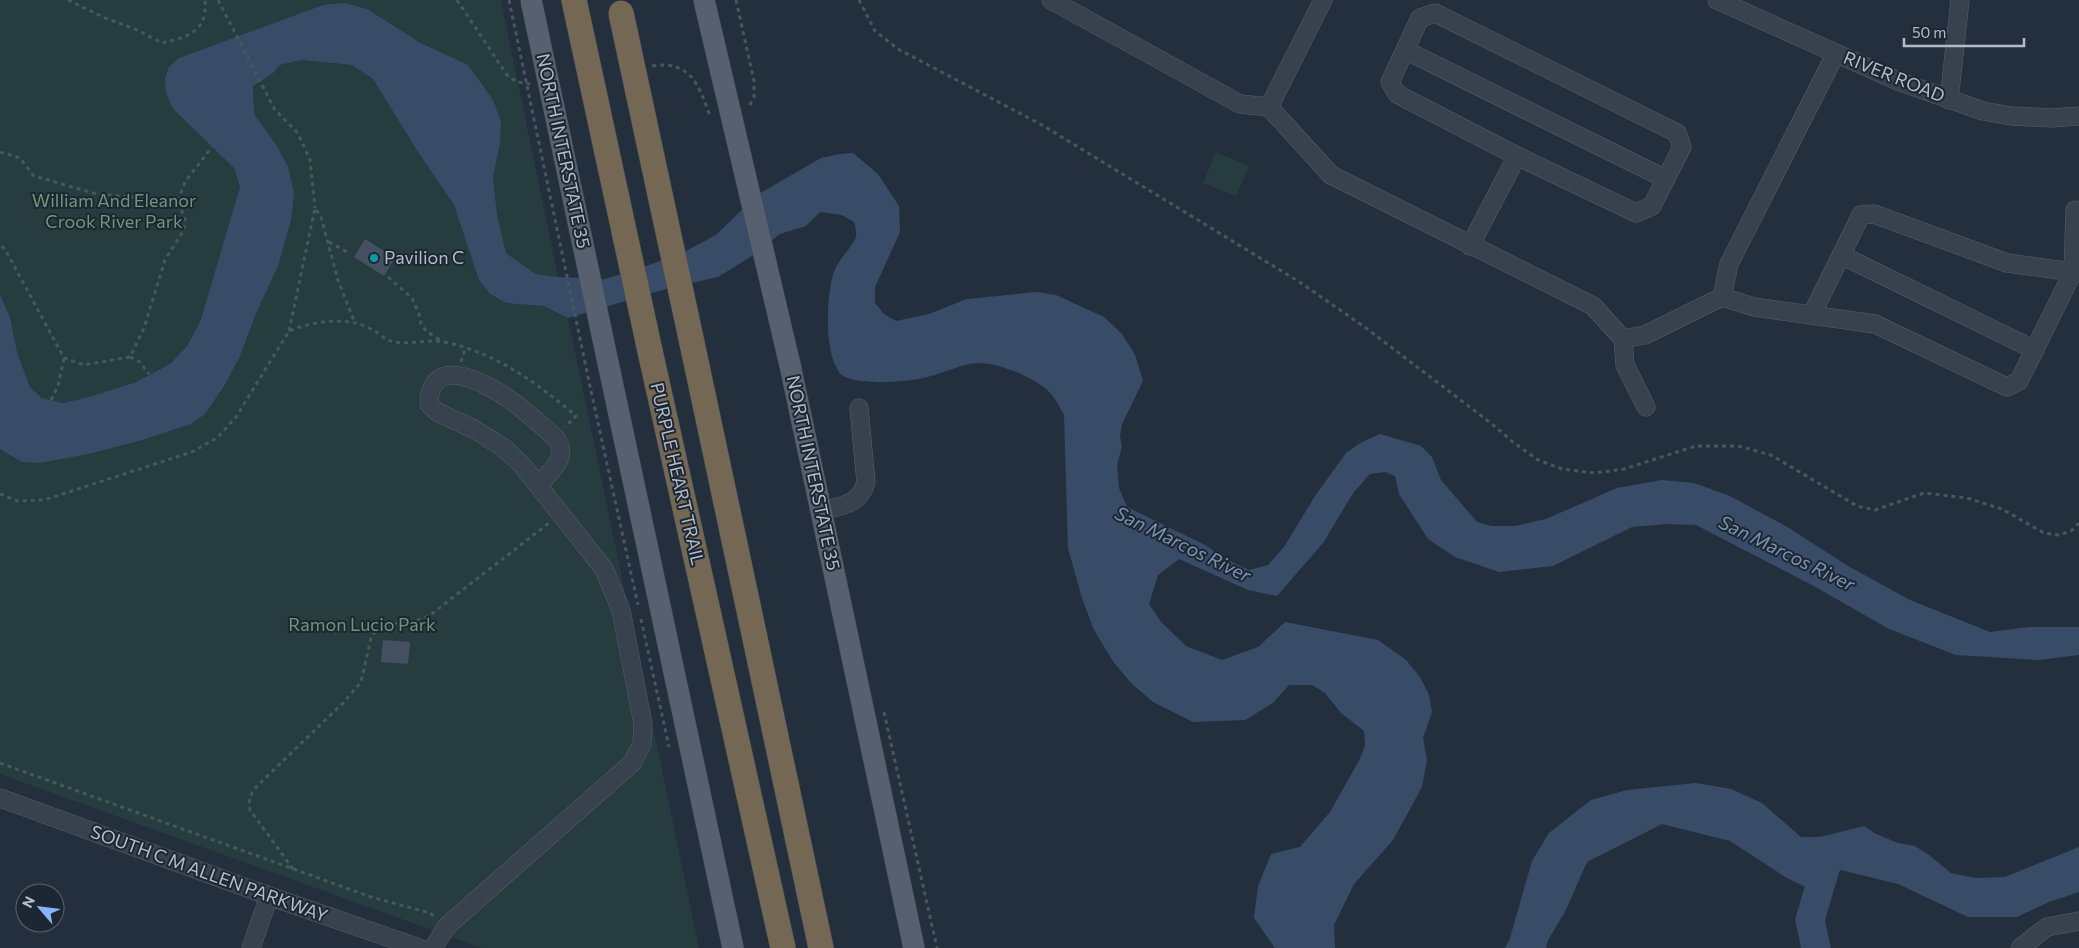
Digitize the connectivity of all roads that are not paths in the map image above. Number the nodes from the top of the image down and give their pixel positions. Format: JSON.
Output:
{"nodes":[{"id":1,"x":531,"y":0,"type":"edge"},
{"id":2,"x":704,"y":0,"type":"edge"},
{"id":3,"x":1051,"y":0,"type":"edge"},
{"id":4,"x":1323,"y":0,"type":"edge"},
{"id":5,"x":1717,"y":0,"type":"edge"},
{"id":6,"x":1960,"y":0,"type":"edge"},
{"id":7,"x":620,"y":6,"type":"edge"},
{"id":8,"x":576,"y":11,"type":"edge"},
{"id":9,"x":1405,"y":50,"type":"junction"},
{"id":10,"x":1836,"y":53,"type":"junction"},
{"id":11,"x":1949,"y":100,"type":"junction"},
{"id":12,"x":1269,"y":107,"type":"junction"},
{"id":13,"x":2079,"y":116,"type":"edge"},
{"id":14,"x":1517,"y":156,"type":"junction"},
{"id":15,"x":1666,"y":179,"type":"junction"},
{"id":16,"x":2075,"y":210,"type":"dead end"},
{"id":17,"x":1470,"y":246,"type":"junction"},
{"id":18,"x":1841,"y":255,"type":"junction"},
{"id":19,"x":2073,"y":272,"type":"junction"},
{"id":20,"x":1722,"y":297,"type":"junction"},
{"id":21,"x":1812,"y":314,"type":"junction"},
{"id":22,"x":1624,"y":339,"type":"junction"},
{"id":23,"x":2035,"y":350,"type":"junction"},
{"id":24,"x":1646,"y":407,"type":"dead end"},
{"id":25,"x":859,"y":408,"type":"dead end"},
{"id":26,"x":539,"y":484,"type":"junction"},
{"id":27,"x":821,"y":511,"type":"junction"},
{"id":28,"x":0,"y":798,"type":"edge"},
{"id":29,"x":269,"y":896,"type":"junction"},
{"id":30,"x":2079,"y":921,"type":"edge"},
{"id":31,"x":251,"y":948,"type":"edge"},
{"id":32,"x":419,"y":948,"type":"edge"},
{"id":33,"x":433,"y":948,"type":"edge"},
{"id":34,"x":733,"y":948,"type":"edge"},
{"id":35,"x":783,"y":948,"type":"edge"},
{"id":36,"x":821,"y":948,"type":"edge"},
{"id":37,"x":914,"y":948,"type":"edge"},
{"id":38,"x":2020,"y":948,"type":"edge"}],
"edges":[{"from":1,"to":34,"type":"main road","name":"NORTH INTERSTATE 35","bridge":true},
{"from":2,"to":27,"type":"main road","name":"NORTH INTERSTATE 35","bridge":true},
{"from":3,"to":12,"type":"street"},
{"from":4,"to":12,"type":"street"},
{"from":5,"to":10,"type":"street","name":"RIVER ROAD"},
{"from":6,"to":11,"type":"street"},
{"from":7,"to":36,"type":"highway","bridge":true},
{"from":8,"to":35,"type":"highway","name":"PURPLE HEART TRAIL","bridge":true},
{"from":9,"to":14,"type":"street"},
{"from":9,"to":15,"type":"street"},
{"from":9,"to":15,"type":"street"},
{"from":10,"to":11,"type":"street","name":"RIVER ROAD"},
{"from":10,"to":20,"type":"street"},
{"from":11,"to":13,"type":"street","name":"RIVER ROAD"},
{"from":12,"to":17,"type":"street"},
{"from":14,"to":15,"type":"street"},
{"from":14,"to":17,"type":"street"},
{"from":16,"to":19,"type":"street"},
{"from":17,"to":22,"type":"street"},
{"from":18,"to":19,"type":"street"},
{"from":18,"to":21,"type":"street"},
{"from":18,"to":23,"type":"street"},
{"from":19,"to":23,"type":"street"},
{"from":20,"to":21,"type":"street"},
{"from":20,"to":22,"type":"street"},
{"from":21,"to":23,"type":"street"},
{"from":22,"to":24,"type":"street"},
{"from":25,"to":27,"type":"street"},
{"from":26,"to":26,"type":"street"},
{"from":26,"to":33,"type":"street"},
{"from":27,"to":37,"type":"main road","name":"NORTH INTERSTATE 35"},
{"from":28,"to":29,"type":"street","name":"SOUTH C M ALLEN PARKWAY"},
{"from":29,"to":31,"type":"street"},
{"from":29,"to":32,"type":"street","name":"SOUTH C M ALLEN PARKWAY"},
{"from":30,"to":38,"type":"street"}]}
